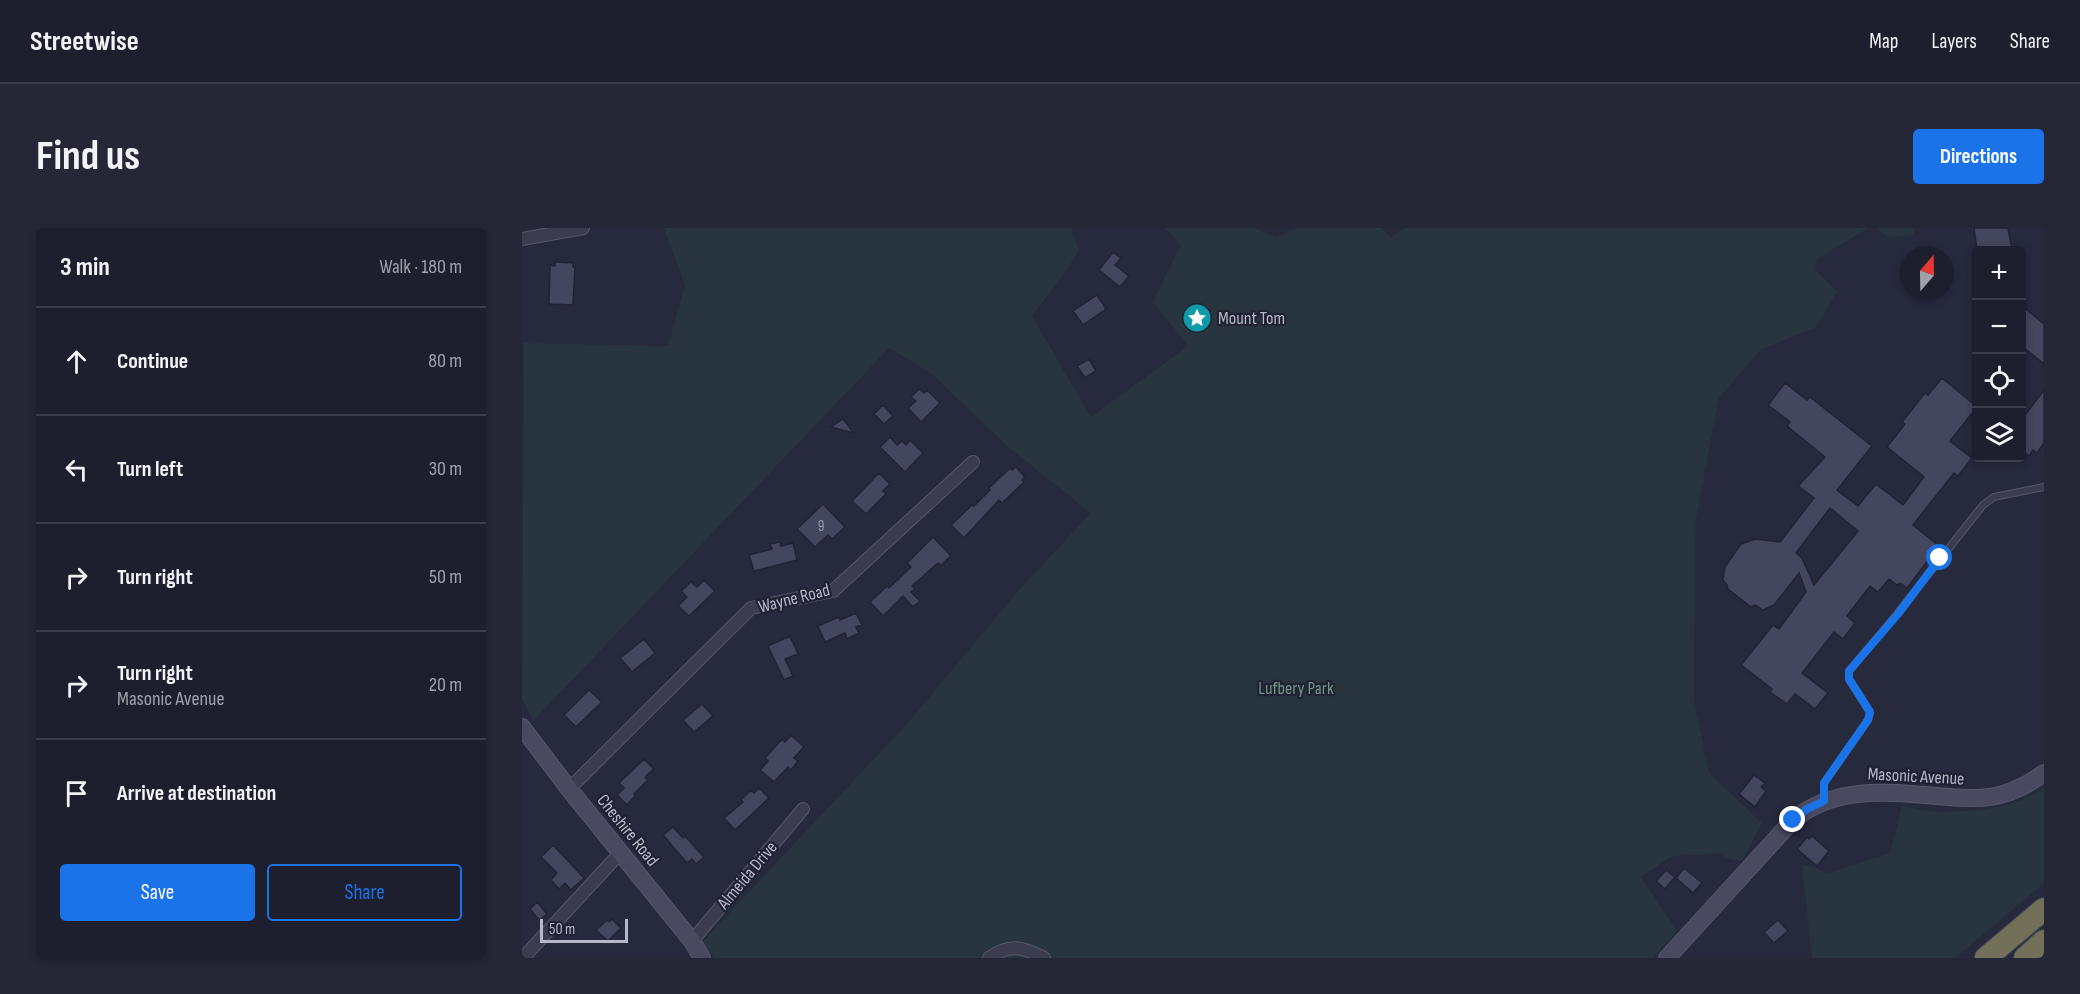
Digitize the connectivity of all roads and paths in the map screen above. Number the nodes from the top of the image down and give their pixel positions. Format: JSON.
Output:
{"nodes":[{"id":1,"x":583,"y":228,"type":"edge"},
{"id":2,"x":554,"y":231,"type":"edge"},
{"id":3,"x":522,"y":239,"type":"edge"},
{"id":4,"x":974,"y":462,"type":"dead end"},
{"id":5,"x":2044,"y":487,"type":"edge"},
{"id":6,"x":522,"y":727,"type":"edge"},
{"id":7,"x":2044,"y":772,"type":"edge"},
{"id":8,"x":569,"y":789,"type":"junction"},
{"id":9,"x":1824,"y":801,"type":"junction"},
{"id":10,"x":803,"y":809,"type":"dead end"},
{"id":11,"x":621,"y":852,"type":"junction"},
{"id":12,"x":2044,"y":909,"type":"edge"},
{"id":13,"x":692,"y":941,"type":"junction"},
{"id":14,"x":2044,"y":941,"type":"edge"},
{"id":15,"x":523,"y":958,"type":"edge"},
{"id":16,"x":702,"y":958,"type":"edge"},
{"id":17,"x":989,"y":958,"type":"edge"},
{"id":18,"x":1044,"y":958,"type":"edge"},
{"id":19,"x":1667,"y":958,"type":"edge"},
{"id":20,"x":1986,"y":958,"type":"edge"},
{"id":21,"x":2025,"y":958,"type":"edge"}],
"edges":[{"from":1,"to":2,"type":"street"},
{"from":2,"to":3,"type":"street"},
{"from":4,"to":8,"type":"street","name":"Wayne Road"},
{"from":5,"to":9,"type":"lane"},
{"from":6,"to":8,"type":"main road","name":"Cheshire Road"},
{"from":7,"to":9,"type":"main road","name":"Masonic Avenue"},
{"from":8,"to":11,"type":"main road","name":"Cheshire Road"},
{"from":9,"to":19,"type":"main road","name":"Masonic Avenue"},
{"from":10,"to":13,"type":"street","name":"Almeida Drive"},
{"from":11,"to":13,"type":"main road","name":"Cheshire Road"},
{"from":11,"to":15,"type":"street"},
{"from":12,"to":20,"type":"highway"},
{"from":13,"to":16,"type":"main road","name":"Cheshire Road"},
{"from":14,"to":21,"type":"highway"},
{"from":17,"to":18,"type":"street"}]}
